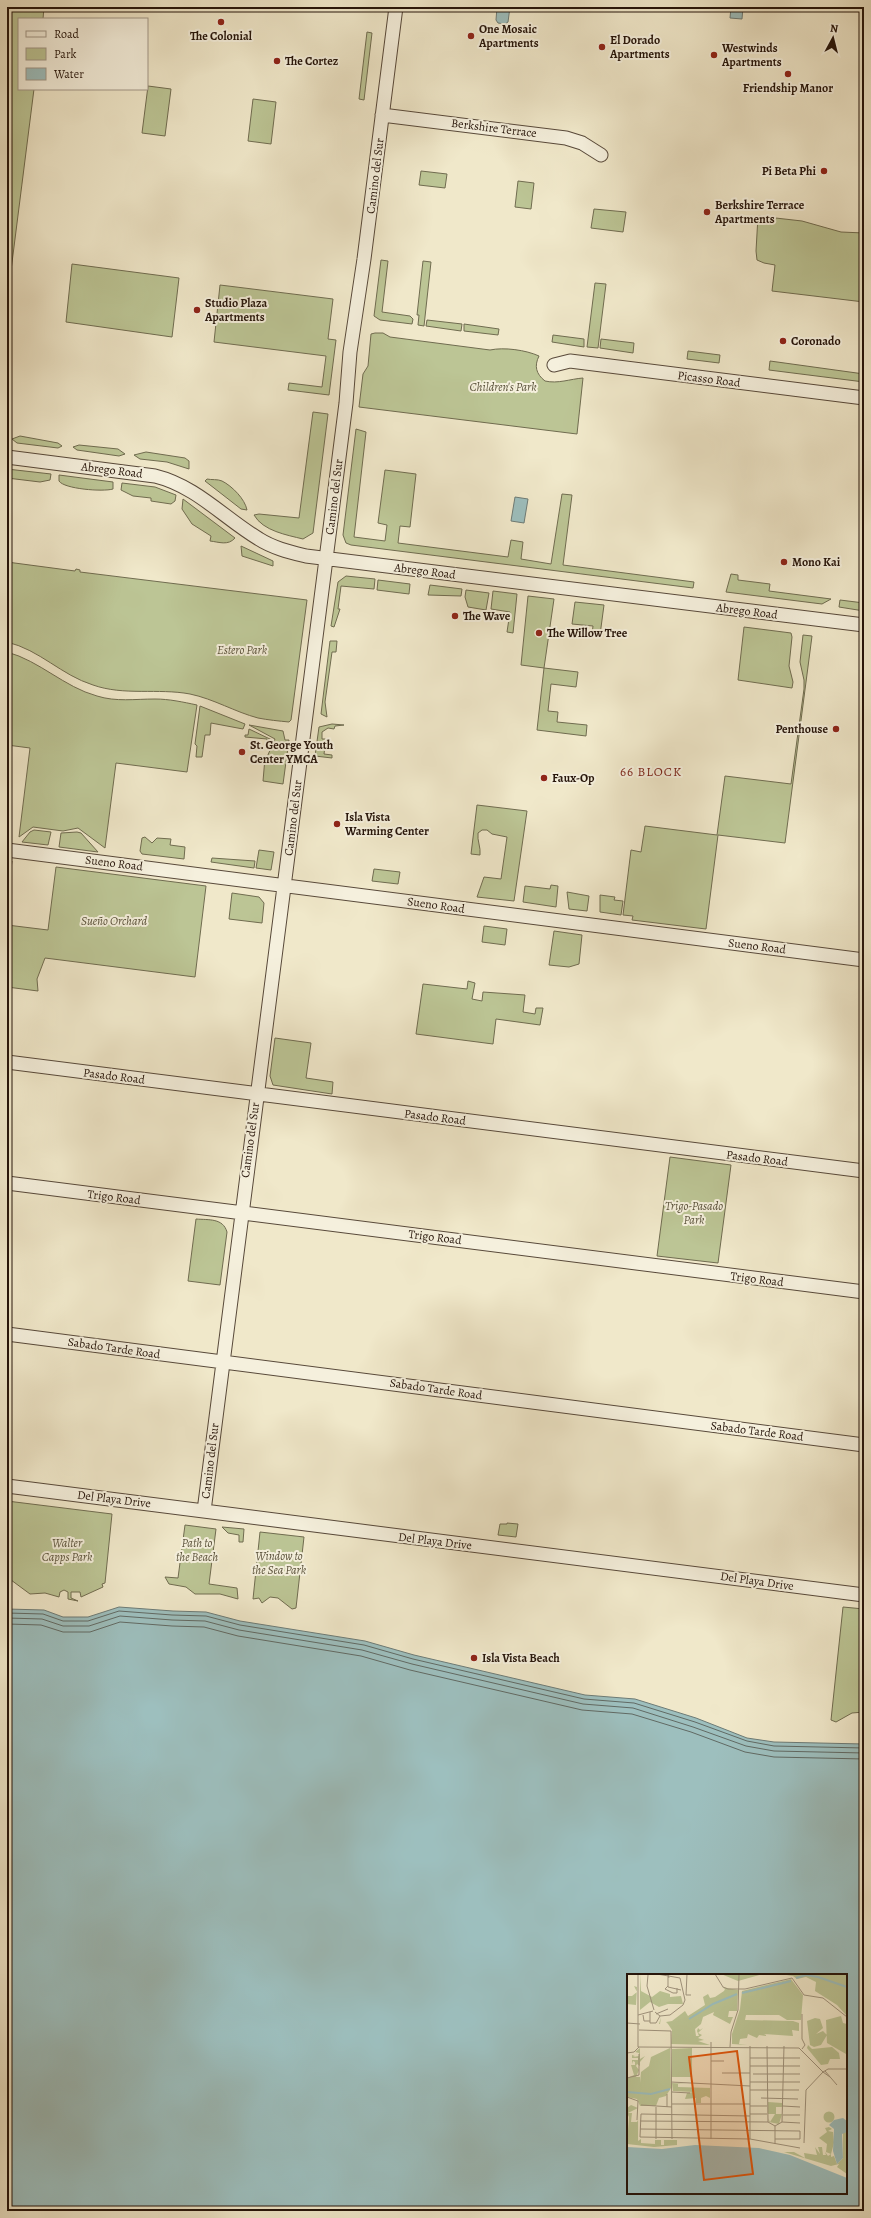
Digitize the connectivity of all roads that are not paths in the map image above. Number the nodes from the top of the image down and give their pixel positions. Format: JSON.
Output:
{"nodes":[{"id":1,"x":396,"y":7,"type":"edge"},
{"id":2,"x":382,"y":115,"type":"junction"},
{"id":3,"x":601,"y":155,"type":"dead end"},
{"id":4,"x":554,"y":364,"type":"dead end"},
{"id":5,"x":864,"y":398,"type":"edge"},
{"id":6,"x":7,"y":457,"type":"edge"},
{"id":7,"x":326,"y":558,"type":"junction"},
{"id":8,"x":864,"y":626,"type":"edge"},
{"id":9,"x":7,"y":850,"type":"edge"},
{"id":10,"x":284,"y":885,"type":"junction"},
{"id":11,"x":864,"y":960,"type":"edge"},
{"id":12,"x":7,"y":1062,"type":"edge"},
{"id":13,"x":256,"y":1094,"type":"junction"},
{"id":14,"x":864,"y":1171,"type":"edge"},
{"id":15,"x":7,"y":1183,"type":"edge"},
{"id":16,"x":240,"y":1213,"type":"junction"},
{"id":17,"x":864,"y":1292,"type":"edge"},
{"id":18,"x":7,"y":1334,"type":"edge"},
{"id":19,"x":222,"y":1361,"type":"junction"},
{"id":20,"x":864,"y":1445,"type":"edge"},
{"id":21,"x":7,"y":1486,"type":"edge"},
{"id":22,"x":204,"y":1511,"type":"junction"},
{"id":23,"x":864,"y":1595,"type":"edge"}],
"edges":[{"from":1,"to":2,"type":"street","name":"Camino del Sur"},
{"from":2,"to":3,"type":"street","name":"Berkshire Terrace"},
{"from":2,"to":7,"type":"street","name":"Camino del Sur"},
{"from":4,"to":5,"type":"street","name":"Picasso Road"},
{"from":6,"to":7,"type":"street","name":"Abrego Road"},
{"from":7,"to":8,"type":"street","name":"Abrego Road"},
{"from":7,"to":10,"type":"street","name":"Camino del Sur"},
{"from":9,"to":10,"type":"street","name":"Sueno Road"},
{"from":10,"to":11,"type":"street","name":"Sueno Road"},
{"from":10,"to":13,"type":"street","name":"Camino del Sur"},
{"from":12,"to":13,"type":"street","name":"Pasado Road"},
{"from":13,"to":14,"type":"street","name":"Pasado Road"},
{"from":13,"to":16,"type":"street","name":"Camino del Sur"},
{"from":15,"to":16,"type":"street","name":"Trigo Road"},
{"from":16,"to":17,"type":"street","name":"Trigo Road"},
{"from":16,"to":19,"type":"street","name":"Camino del Sur"},
{"from":18,"to":19,"type":"street","name":"Sabado Tarde Road"},
{"from":19,"to":20,"type":"street","name":"Sabado Tarde Road"},
{"from":19,"to":22,"type":"street","name":"Camino del Sur"},
{"from":21,"to":22,"type":"street","name":"Del Playa Drive"},
{"from":22,"to":23,"type":"street","name":"Del Playa Drive"}]}
